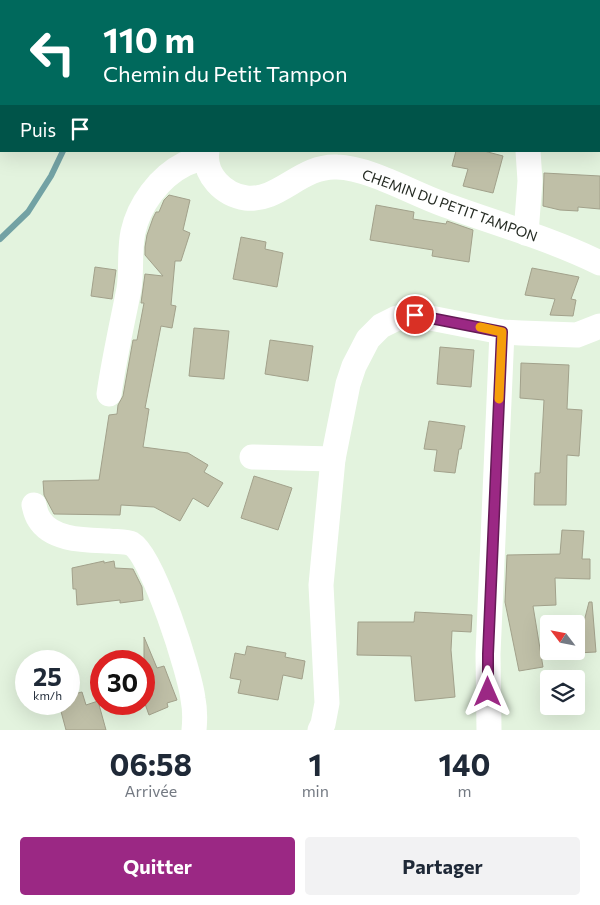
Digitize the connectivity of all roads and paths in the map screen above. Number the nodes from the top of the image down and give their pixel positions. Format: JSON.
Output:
{"nodes":[{"id":1,"x":528,"y":152,"type":"edge"},
{"id":2,"x":207,"y":154,"type":"edge"},
{"id":3,"x":526,"y":233,"type":"junction"},
{"id":4,"x":600,"y":263,"type":"edge"},
{"id":5,"x":600,"y":326,"type":"edge"},
{"id":6,"x":502,"y":332,"type":"junction"},
{"id":7,"x":109,"y":394,"type":"dead end"},
{"id":8,"x":252,"y":456,"type":"dead end"},
{"id":9,"x":333,"y":459,"type":"junction"},
{"id":10,"x":34,"y":505,"type":"dead end"},
{"id":11,"x":194,"y":730,"type":"edge"},
{"id":12,"x":320,"y":730,"type":"edge"},
{"id":13,"x":489,"y":730,"type":"edge"}],
"edges":[{"from":1,"to":3,"type":"street"},
{"from":2,"to":3,"type":"street","name":"CHEMIN DU PETIT TAMPON"},
{"from":2,"to":7,"type":"street","name":"CHEMIN DU PETIT TAMPON"},
{"from":3,"to":4,"type":"street","name":"CHEMIN DU PETIT TAMPON"},
{"from":5,"to":6,"type":"street"},
{"from":6,"to":9,"type":"street"},
{"from":6,"to":13,"type":"street"},
{"from":8,"to":9,"type":"street"},
{"from":9,"to":12,"type":"street"},
{"from":10,"to":11,"type":"street"}]}
